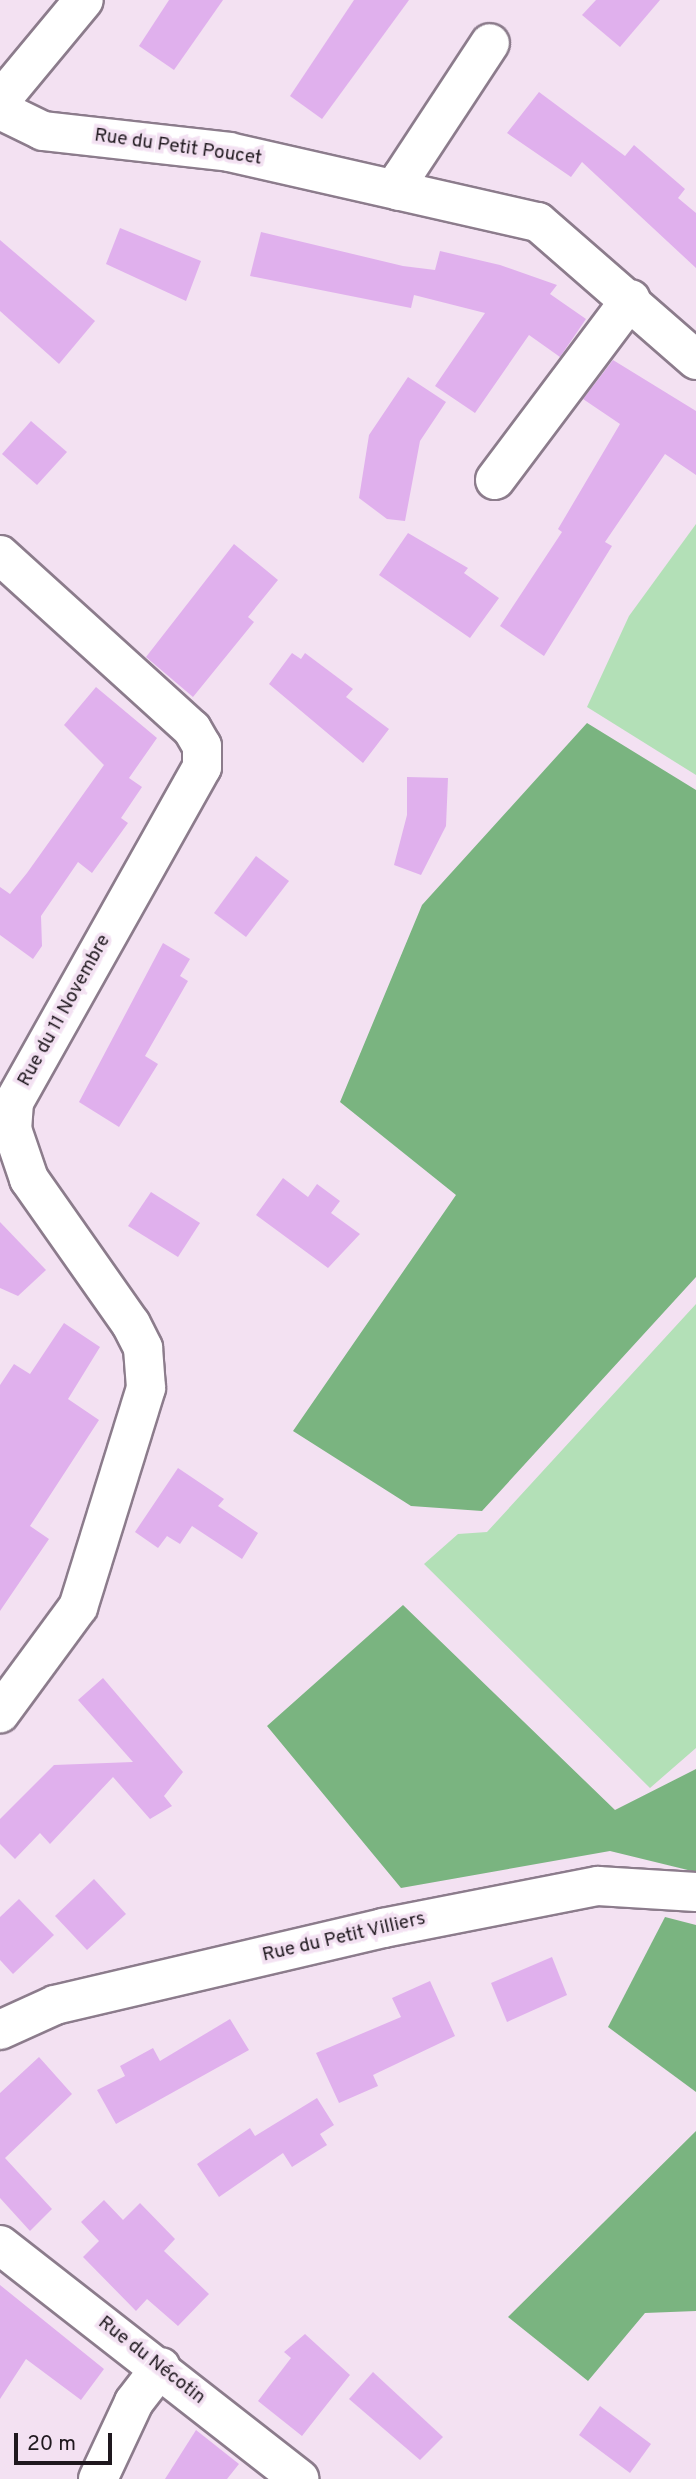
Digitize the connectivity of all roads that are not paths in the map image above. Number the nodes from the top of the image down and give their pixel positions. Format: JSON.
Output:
{"nodes":[{"id":1,"x":84,"y":0,"type":"edge"},
{"id":2,"x":490,"y":43,"type":"dead end"},
{"id":3,"x":0,"y":101,"type":"edge"},
{"id":4,"x":0,"y":110,"type":"edge"},
{"id":5,"x":399,"y":191,"type":"junction"},
{"id":6,"x":631,"y":299,"type":"junction"},
{"id":7,"x":696,"y":360,"type":"edge"},
{"id":8,"x":495,"y":480,"type":"dead end"},
{"id":9,"x":0,"y":555,"type":"edge"},
{"id":10,"x":0,"y":1713,"type":"edge"},
{"id":11,"x":696,"y":1892,"type":"edge"},
{"id":12,"x":0,"y":2030,"type":"edge"},
{"id":13,"x":0,"y":2245,"type":"edge"},
{"id":14,"x":161,"y":2367,"type":"junction"},
{"id":15,"x":98,"y":2479,"type":"edge"},
{"id":16,"x":300,"y":2479,"type":"edge"}],
"edges":[{"from":1,"to":3,"type":"street"},
{"from":2,"to":5,"type":"street"},
{"from":4,"to":5,"type":"street","name":"Rue du Petit Poucet"},
{"from":5,"to":6,"type":"street","name":"Rue du Petit Poucet"},
{"from":6,"to":7,"type":"street","name":"Rue du Petit Poucet"},
{"from":6,"to":8,"type":"street"},
{"from":9,"to":10,"type":"street","name":"Rue du 11 Novembre"},
{"from":11,"to":12,"type":"street","name":"Rue du Petit Villiers"},
{"from":13,"to":14,"type":"street","name":"Rue du Nécotin"},
{"from":14,"to":15,"type":"street"},
{"from":14,"to":16,"type":"street","name":"Rue du Nécotin"}]}
